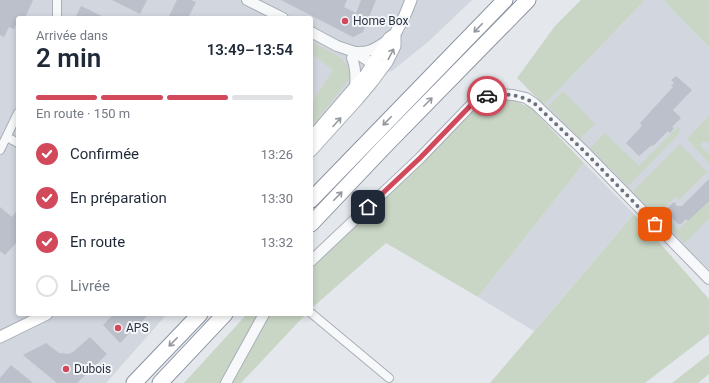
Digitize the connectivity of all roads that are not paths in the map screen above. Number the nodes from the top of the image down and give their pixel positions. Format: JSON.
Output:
{"nodes":[{"id":1,"x":57,"y":0,"type":"edge"},
{"id":2,"x":247,"y":0,"type":"edge"},
{"id":3,"x":411,"y":0,"type":"edge"},
{"id":4,"x":505,"y":0,"type":"edge"},
{"id":5,"x":528,"y":0,"type":"edge"},
{"id":6,"x":57,"y":16,"type":"edge"},
{"id":7,"x":279,"y":16,"type":"edge"},
{"id":8,"x":313,"y":33,"type":"edge"},
{"id":9,"x":392,"y":36,"type":"junction"},
{"id":10,"x":354,"y":55,"type":"junction"},
{"id":11,"x":376,"y":68,"type":"junction"},
{"id":12,"x":355,"y":87,"type":"junction"},
{"id":13,"x":16,"y":117,"type":"edge"},
{"id":14,"x":313,"y":136,"type":"edge"},
{"id":15,"x":7,"y":137,"type":"junction"},
{"id":16,"x":16,"y":142,"type":"edge"},
{"id":17,"x":313,"y":148,"type":"edge"},
{"id":18,"x":0,"y":150,"type":"edge"},
{"id":19,"x":313,"y":198,"type":"edge"},
{"id":20,"x":313,"y":222,"type":"edge"},
{"id":21,"x":313,"y":259,"type":"edge"},
{"id":22,"x":709,"y":279,"type":"edge"},
{"id":23,"x":313,"y":315,"type":"edge"},
{"id":24,"x":43,"y":316,"type":"edge"},
{"id":25,"x":198,"y":316,"type":"edge"},
{"id":26,"x":223,"y":316,"type":"edge"},
{"id":27,"x":263,"y":316,"type":"edge"},
{"id":28,"x":0,"y":337,"type":"edge"},
{"id":29,"x":389,"y":378,"type":"dead end"},
{"id":30,"x":134,"y":383,"type":"edge"},
{"id":31,"x":160,"y":383,"type":"edge"},
{"id":32,"x":226,"y":383,"type":"edge"}],
"edges":[{"from":1,"to":6,"type":"street"},
{"from":2,"to":7,"type":"street"},
{"from":3,"to":9,"type":"main road"},
{"from":4,"to":19,"type":"highway","one_way":true},
{"from":20,"to":5,"type":"highway","one_way":true},
{"from":8,"to":10,"type":"street"},
{"from":9,"to":10,"type":"street"},
{"from":9,"to":11,"type":"main road"},
{"from":10,"to":11,"type":"street"},
{"from":10,"to":12,"type":"street"},
{"from":11,"to":12,"type":"main road"},
{"from":17,"to":11,"type":"main road","one_way":true},
{"from":12,"to":14,"type":"main road"},
{"from":13,"to":15,"type":"street"},
{"from":15,"to":16,"type":"street"},
{"from":15,"to":18,"type":"street"},
{"from":21,"to":22,"type":"street"},
{"from":23,"to":29,"type":"street"},
{"from":24,"to":28,"type":"main road"},
{"from":25,"to":30,"type":"highway","one_way":true},
{"from":26,"to":31,"type":"highway"},
{"from":27,"to":32,"type":"street"}]}
